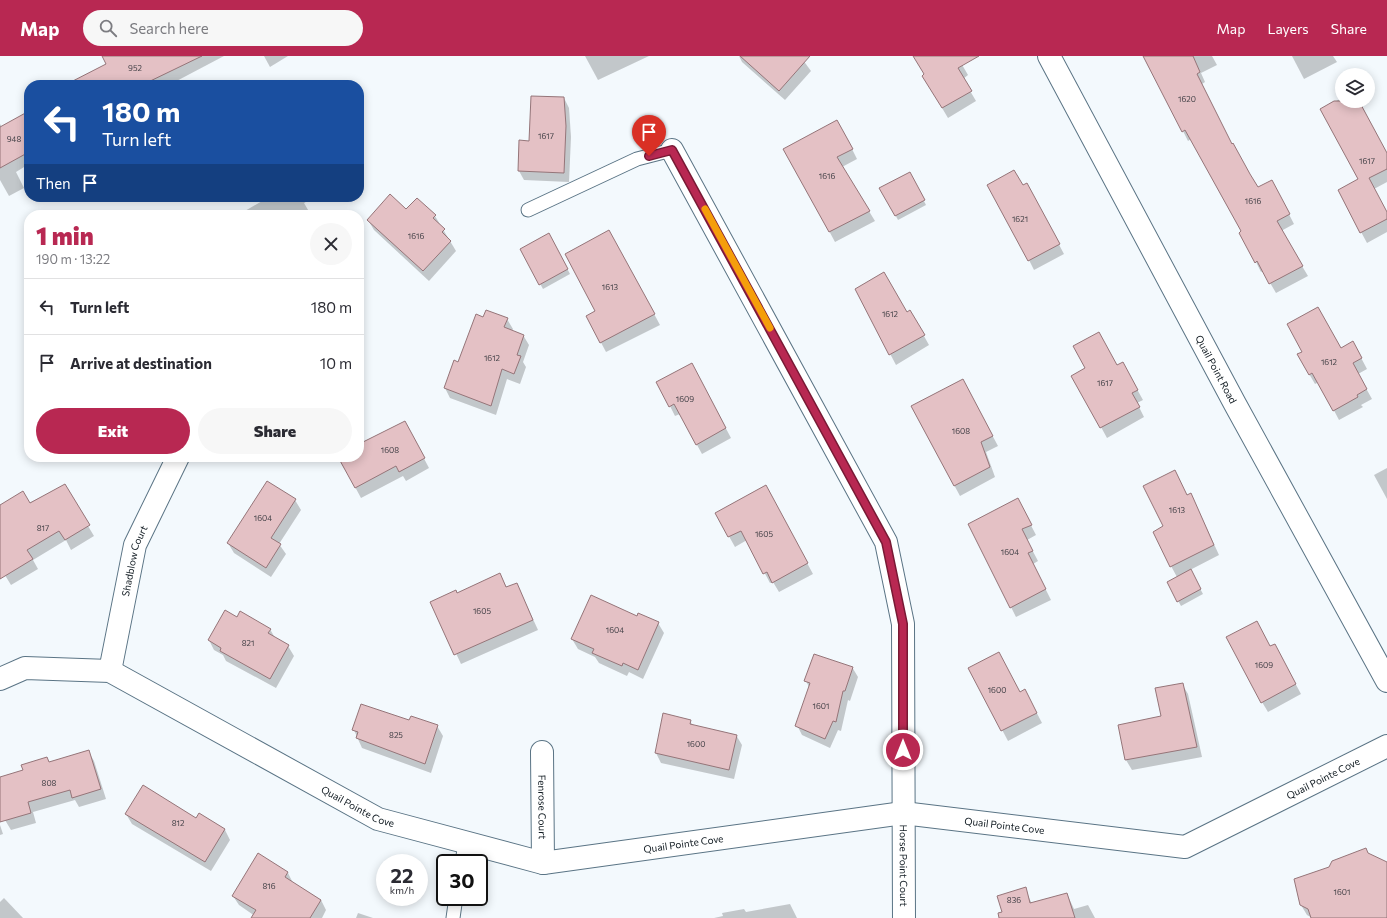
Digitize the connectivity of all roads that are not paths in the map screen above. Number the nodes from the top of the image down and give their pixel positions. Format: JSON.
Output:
{"nodes":[{"id":1,"x":1049,"y":56,"type":"edge"},
{"id":2,"x":672,"y":150,"type":"joint"},
{"id":3,"x":528,"y":210,"type":"dead end"},
{"id":4,"x":176,"y":462,"type":"edge"},
{"id":5,"x":110,"y":671,"type":"junction"},
{"id":6,"x":0,"y":679,"type":"edge"},
{"id":7,"x":1387,"y":681,"type":"edge"},
{"id":8,"x":1387,"y":746,"type":"edge"},
{"id":9,"x":542,"y":752,"type":"dead end"},
{"id":10,"x":903,"y":812,"type":"junction"},
{"id":11,"x":465,"y":842,"type":"junction"},
{"id":12,"x":463,"y":854,"type":"edge"},
{"id":13,"x":543,"y":863,"type":"junction"},
{"id":14,"x":455,"y":906,"type":"edge"},
{"id":15,"x":453,"y":918,"type":"edge"},
{"id":16,"x":904,"y":918,"type":"edge"}],
"edges":[{"from":1,"to":7,"type":"street","name":"Quail Point Road"},
{"from":2,"to":3,"type":"lane"},
{"from":2,"to":10,"type":"street","name":"Horse Point Court"},
{"from":4,"to":5,"type":"street","name":"Shadblow Court"},
{"from":5,"to":6,"type":"street","name":"Quail Pointe Cove"},
{"from":5,"to":11,"type":"street","name":"Quail Pointe Cove"},
{"from":8,"to":10,"type":"street","name":"Quail Pointe Cove"},
{"from":9,"to":13,"type":"street","name":"Fenrose Court"},
{"from":10,"to":13,"type":"street","name":"Quail Pointe Cove"},
{"from":10,"to":16,"type":"street","name":"Horse Point Court"},
{"from":11,"to":12,"type":"lane"},
{"from":11,"to":13,"type":"street","name":"Quail Pointe Cove"},
{"from":14,"to":15,"type":"lane"}]}
